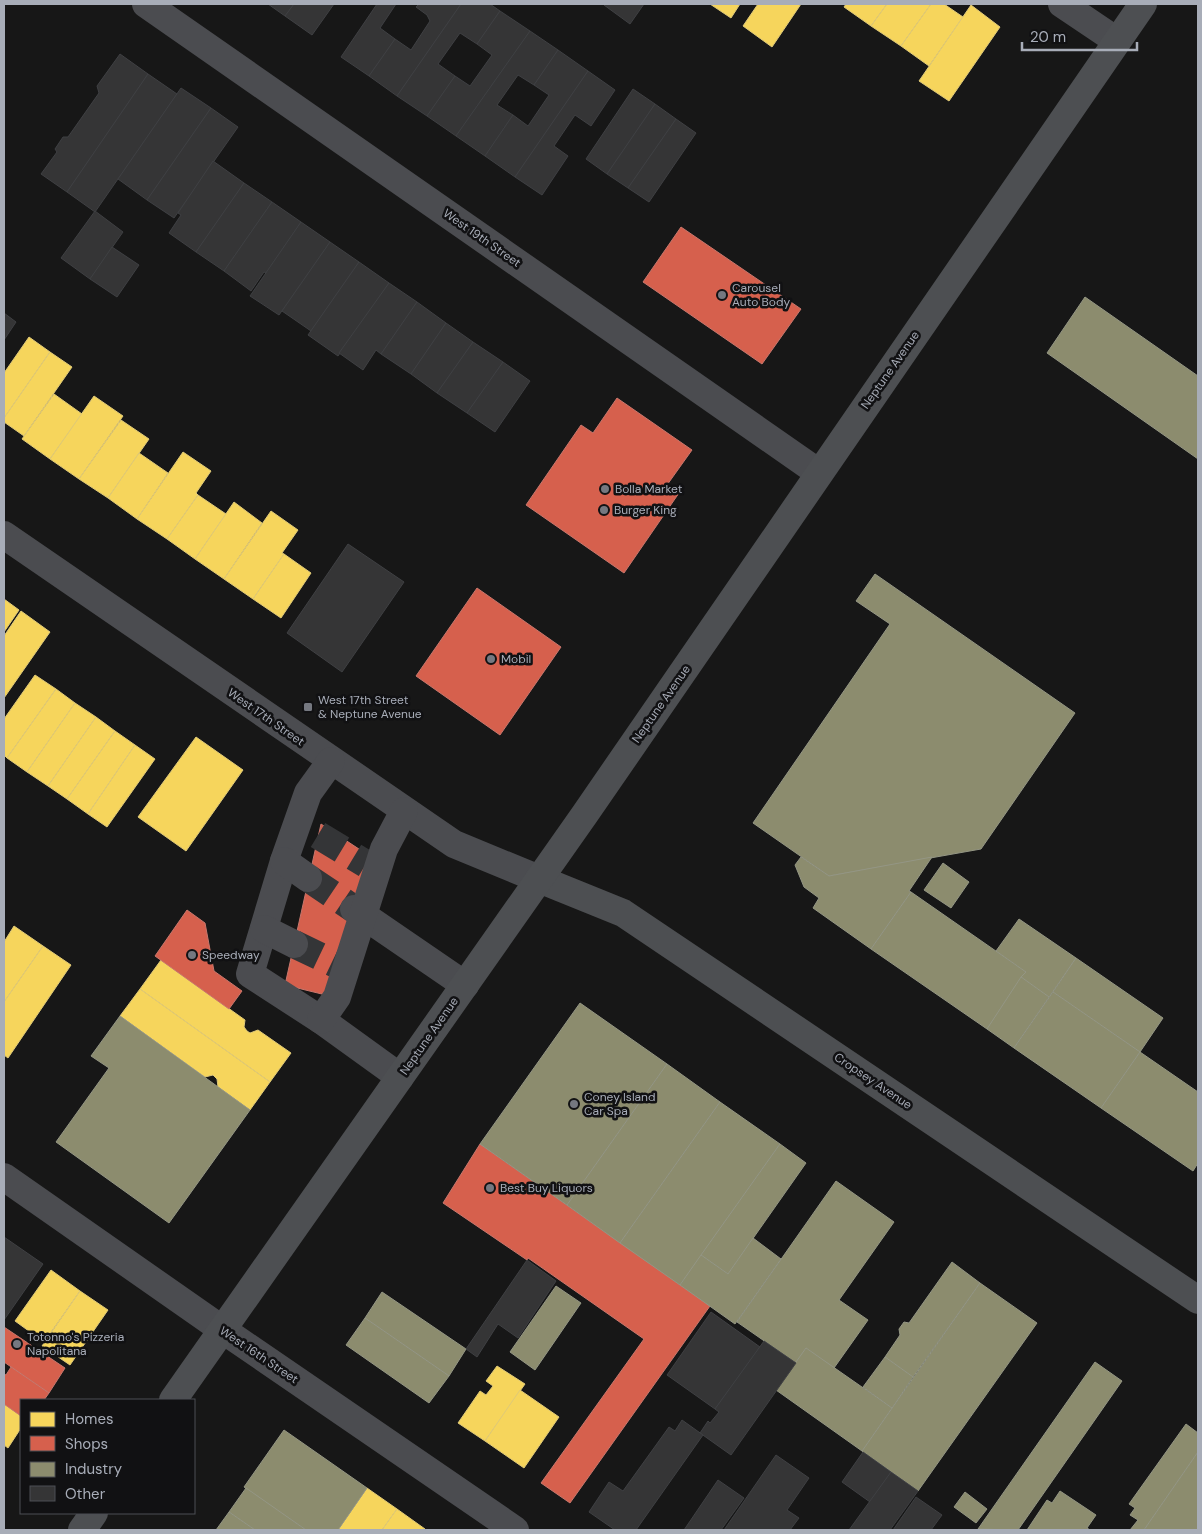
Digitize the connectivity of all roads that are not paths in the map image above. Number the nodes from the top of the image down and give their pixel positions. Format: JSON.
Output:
{"nodes":[{"id":1,"x":146,"y":4,"type":"edge"},
{"id":2,"x":1062,"y":4,"type":"edge"},
{"id":3,"x":1143,"y":4,"type":"edge"},
{"id":4,"x":1116,"y":41,"type":"junction"},
{"id":5,"x":819,"y":473,"type":"junction"},
{"id":6,"x":4,"y":535,"type":"edge"},
{"id":7,"x":331,"y":761,"type":"junction"},
{"id":8,"x":404,"y":811,"type":"junction"},
{"id":9,"x":284,"y":861,"type":"junction"},
{"id":10,"x":308,"y":878,"type":"tunnel mouth"},
{"id":11,"x":540,"y":879,"type":"junction"},
{"id":12,"x":359,"y":912,"type":"junction"},
{"id":13,"x":264,"y":929,"type":"junction"},
{"id":14,"x":294,"y":944,"type":"tunnel mouth"},
{"id":15,"x":465,"y":985,"type":"junction"},
{"id":16,"x":321,"y":1020,"type":"junction"},
{"id":17,"x":400,"y":1077,"type":"junction"},
{"id":18,"x":4,"y":1177,"type":"edge"},
{"id":19,"x":1198,"y":1300,"type":"edge"},
{"id":20,"x":223,"y":1330,"type":"junction"},
{"id":21,"x":174,"y":1399,"type":"edge"},
{"id":22,"x":93,"y":1514,"type":"edge"},
{"id":23,"x":82,"y":1530,"type":"edge"},
{"id":24,"x":515,"y":1530,"type":"edge"}],
"edges":[{"from":1,"to":5,"type":"street","name":"West 19th Street"},
{"from":2,"to":4,"type":"street"},
{"from":3,"to":4,"type":"main road","name":"Neptune Avenue"},
{"from":4,"to":5,"type":"main road","name":"Neptune Avenue"},
{"from":5,"to":11,"type":"main road","name":"Neptune Avenue"},
{"from":6,"to":7,"type":"street","name":"West 17th Street"},
{"from":7,"to":8,"type":"street","name":"West 17th Street"},
{"from":7,"to":9,"type":"street"},
{"from":8,"to":11,"type":"street","name":"West 17th Street"},
{"from":8,"to":12,"type":"street"},
{"from":9,"to":10,"type":"street"},
{"from":9,"to":13,"type":"street"},
{"from":11,"to":15,"type":"main road","name":"Neptune Avenue"},
{"from":11,"to":19,"type":"main road","name":"Cropsey Avenue"},
{"from":12,"to":15,"type":"street"},
{"from":12,"to":16,"type":"street"},
{"from":13,"to":14,"type":"street"},
{"from":13,"to":16,"type":"street"},
{"from":15,"to":17,"type":"main road","name":"Neptune Avenue"},
{"from":16,"to":17,"type":"street"},
{"from":17,"to":20,"type":"main road","name":"Neptune Avenue"},
{"from":18,"to":20,"type":"street","name":"West 16th Street"},
{"from":20,"to":21,"type":"main road","name":"Neptune Avenue"},
{"from":20,"to":24,"type":"street","name":"West 16th Street"},
{"from":22,"to":23,"type":"main road"}]}
